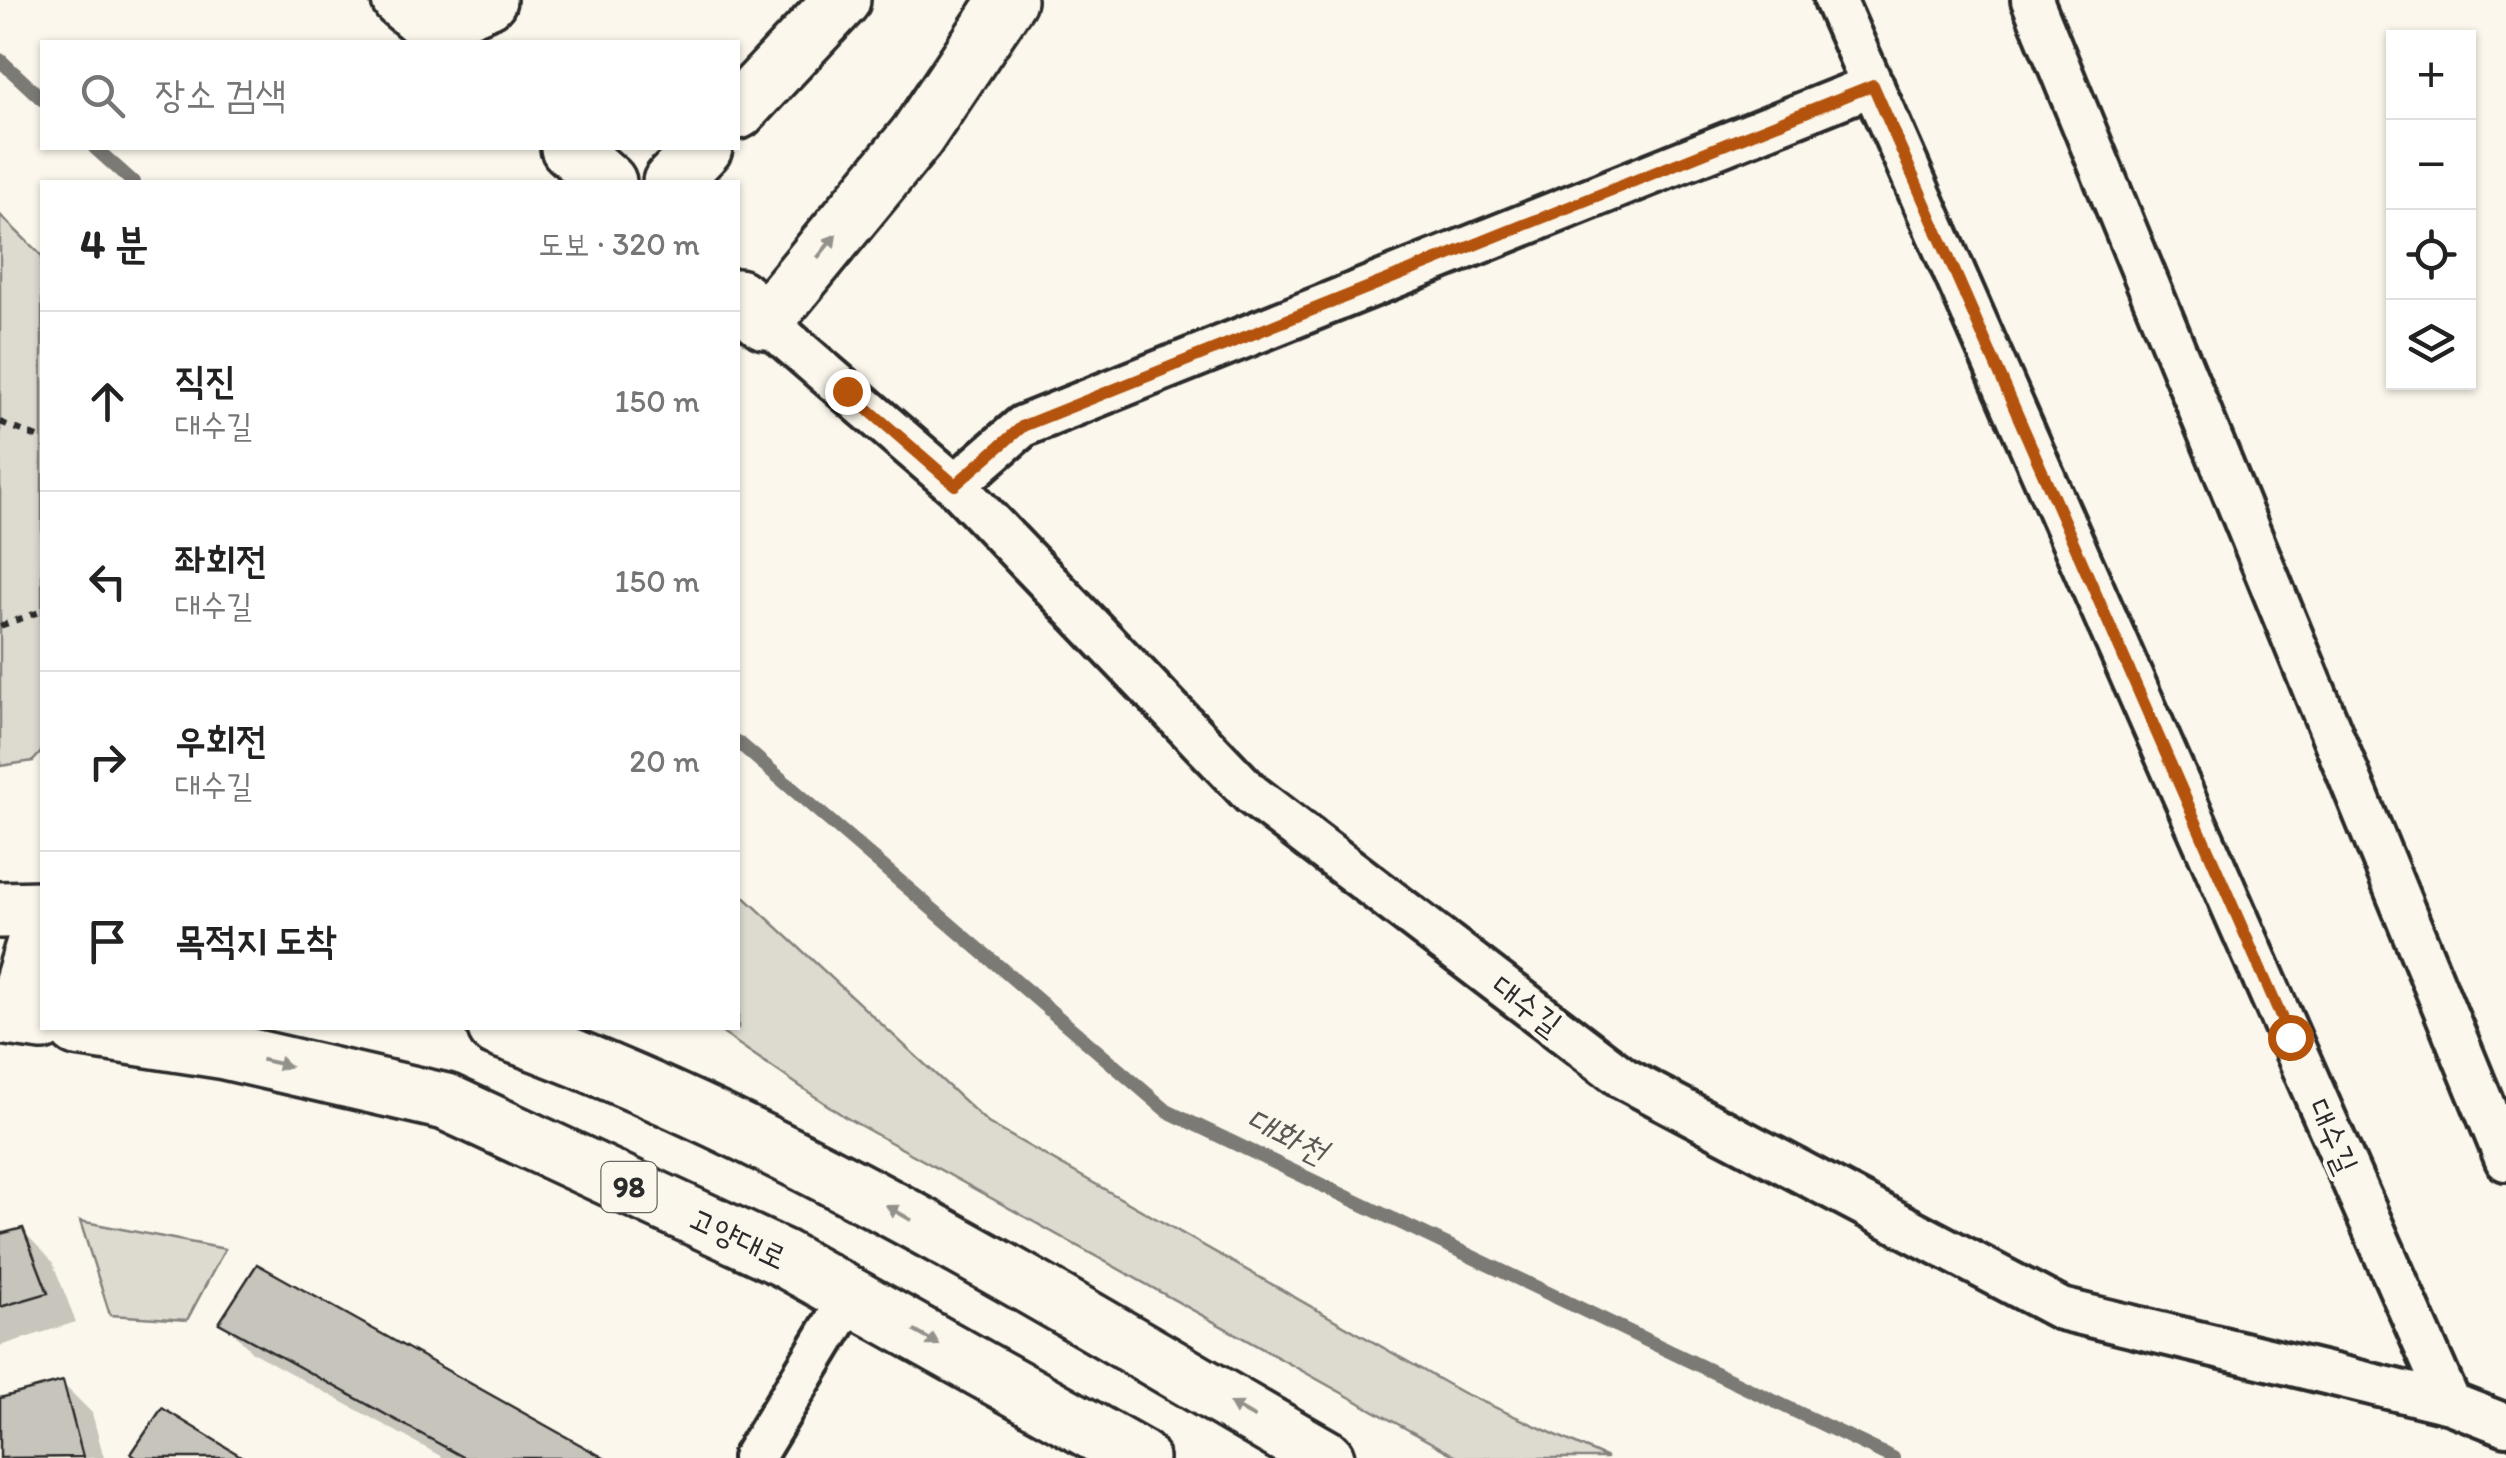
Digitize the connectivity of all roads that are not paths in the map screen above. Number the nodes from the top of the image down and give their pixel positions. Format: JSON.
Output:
{"nodes":[{"id":1,"x":488,"y":0,"type":"edge"},
{"id":2,"x":842,"y":0,"type":"edge"},
{"id":3,"x":1008,"y":0,"type":"edge"},
{"id":4,"x":1836,"y":0,"type":"edge"},
{"id":5,"x":2032,"y":0,"type":"edge"},
{"id":6,"x":426,"y":22,"type":"edge"},
{"id":7,"x":1873,"y":85,"type":"junction"},
{"id":8,"x":740,"y":110,"type":"edge"},
{"id":9,"x":570,"y":150,"type":"edge"},
{"id":10,"x":606,"y":180,"type":"edge"},
{"id":11,"x":751,"y":309,"type":"edge"},
{"id":12,"x":955,"y":485,"type":"junction"},
{"id":13,"x":40,"y":909,"type":"edge"},
{"id":14,"x":0,"y":910,"type":"edge"},
{"id":15,"x":40,"y":928,"type":"edge"},
{"id":16,"x":18,"y":1018,"type":"edge"},
{"id":17,"x":90,"y":1030,"type":"edge"},
{"id":18,"x":502,"y":1030,"type":"edge"},
{"id":19,"x":536,"y":1030,"type":"edge"},
{"id":20,"x":599,"y":1065,"type":"junction"},
{"id":21,"x":2506,"y":1160,"type":"edge"},
{"id":22,"x":851,"y":1296,"type":"junction"},
{"id":23,"x":2450,"y":1404,"type":"junction"},
{"id":24,"x":2506,"y":1425,"type":"edge"},
{"id":25,"x":753,"y":1458,"type":"edge"},
{"id":26,"x":1140,"y":1458,"type":"edge"},
{"id":27,"x":1326,"y":1458,"type":"edge"}],
"edges":[{"from":1,"to":6,"type":"main road"},
{"from":2,"to":8,"type":"main road"},
{"from":11,"to":3,"type":"main road","one_way":true},
{"from":4,"to":7,"type":"street","name":"대수길"},
{"from":5,"to":21,"type":"street"},
{"from":7,"to":12,"type":"street"},
{"from":7,"to":23,"type":"street","name":"대수길"},
{"from":9,"to":10,"type":"main road"},
{"from":11,"to":12,"type":"street","name":"대수길"},
{"from":12,"to":23,"type":"street","name":"대수길"},
{"from":13,"to":14,"type":"main road"},
{"from":15,"to":16,"type":"main road"},
{"from":17,"to":22,"type":"main road","name":"고양대로","number":"98","one_way":true},
{"from":18,"to":20,"type":"main road"},
{"from":19,"to":20,"type":"main road"},
{"from":27,"to":20,"type":"main road","one_way":true},
{"from":22,"to":25,"type":"street"},
{"from":22,"to":26,"type":"main road","name":"고양대로","number":"98","one_way":true},
{"from":23,"to":24,"type":"street","name":"대수길"}]}
